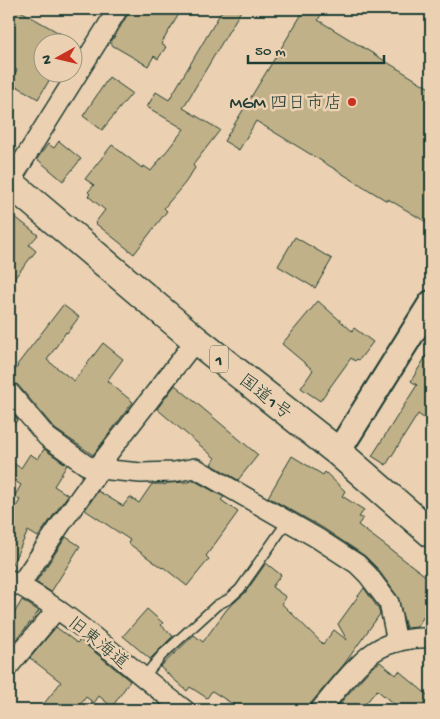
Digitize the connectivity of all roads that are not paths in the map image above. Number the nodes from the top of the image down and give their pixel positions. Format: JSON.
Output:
{"nodes":[{"id":1,"x":118,"y":9,"type":"edge"},
{"id":2,"x":9,"y":183,"type":"edge"},
{"id":3,"x":431,"y":303,"type":"edge"},
{"id":4,"x":196,"y":340,"type":"junction"},
{"id":5,"x":9,"y":392,"type":"edge"},
{"id":6,"x":338,"y":452,"type":"junction"},
{"id":7,"x":100,"y":470,"type":"junction"},
{"id":8,"x":287,"y":522,"type":"junction"},
{"id":9,"x":431,"y":533,"type":"edge"},
{"id":10,"x":14,"y":582,"type":"edge"},
{"id":11,"x":58,"y":609,"type":"junction"},
{"id":12,"x":431,"y":638,"type":"edge"},
{"id":13,"x":397,"y":642,"type":"junction"},
{"id":14,"x":9,"y":666,"type":"edge"},
{"id":15,"x":143,"y":678,"type":"junction"},
{"id":16,"x":185,"y":710,"type":"edge"},
{"id":17,"x":320,"y":710,"type":"edge"}],
"edges":[{"from":1,"to":2,"type":"street"},
{"from":2,"to":4,"type":"highway","name":"国道1号","number":"1"},
{"from":3,"to":6,"type":"street"},
{"from":4,"to":6,"type":"highway","name":"国道1号","number":"1"},
{"from":4,"to":7,"type":"street"},
{"from":5,"to":7,"type":"street"},
{"from":6,"to":9,"type":"highway","name":"国道1号","number":"1"},
{"from":7,"to":8,"type":"street"},
{"from":7,"to":10,"type":"street"},
{"from":8,"to":13,"type":"street"},
{"from":8,"to":15,"type":"lane"},
{"from":10,"to":11,"type":"street","name":"旧東海道"},
{"from":11,"to":14,"type":"street"},
{"from":11,"to":15,"type":"street","name":"旧東海道"},
{"from":12,"to":13,"type":"street"},
{"from":13,"to":17,"type":"street"},
{"from":15,"to":16,"type":"street","name":"旧東海道"}]}
